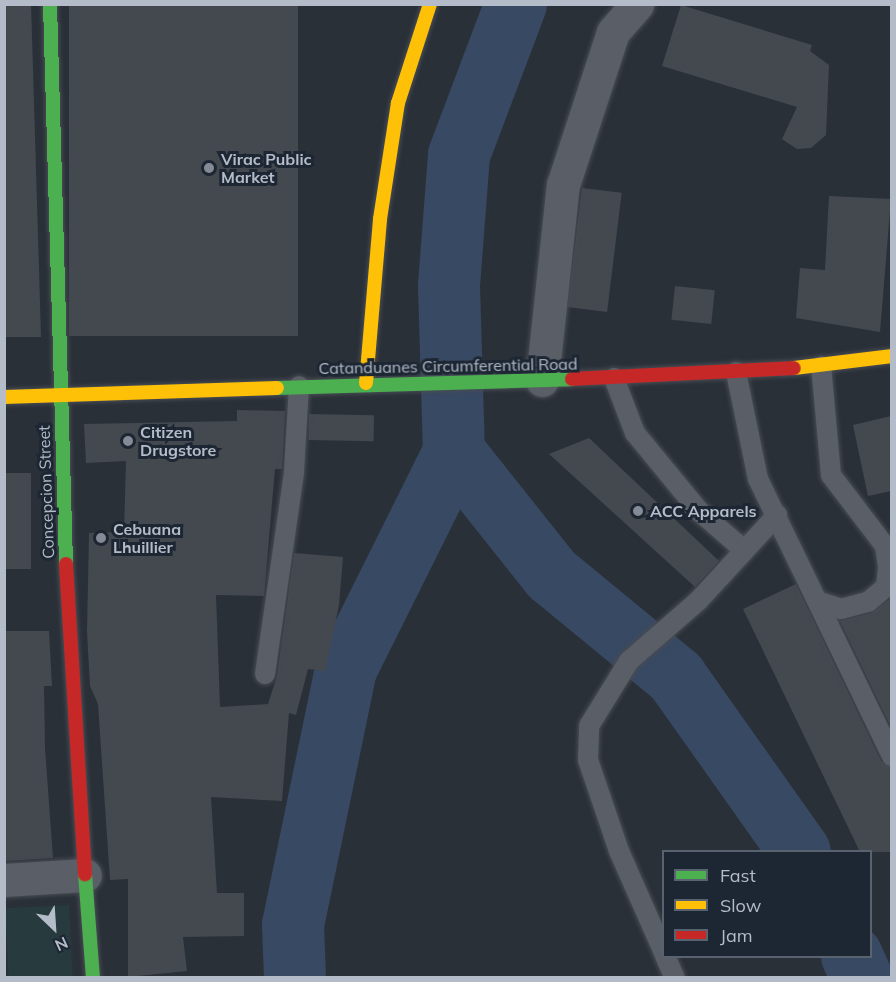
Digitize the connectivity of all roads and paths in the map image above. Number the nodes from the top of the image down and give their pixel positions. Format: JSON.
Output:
{"nodes":[{"id":1,"x":50,"y":4,"type":"edge"},
{"id":2,"x":430,"y":4,"type":"edge"},
{"id":3,"x":637,"y":4,"type":"edge"},
{"id":4,"x":891,"y":356,"type":"edge"},
{"id":5,"x":821,"y":366,"type":"junction"},
{"id":6,"x":736,"y":372,"type":"junction"},
{"id":7,"x":614,"y":378,"type":"junction"},
{"id":8,"x":533,"y":380,"type":"junction"},
{"id":9,"x":366,"y":383,"type":"junction"},
{"id":10,"x":299,"y":386,"type":"junction"},
{"id":11,"x":58,"y":395,"type":"junction"},
{"id":12,"x":4,"y":397,"type":"edge"},
{"id":13,"x":777,"y":515,"type":"junction"},
{"id":14,"x":744,"y":550,"type":"junction"},
{"id":15,"x":820,"y":602,"type":"junction"},
{"id":16,"x":265,"y":674,"type":"dead end"},
{"id":17,"x":891,"y":756,"type":"edge"},
{"id":18,"x":85,"y":875,"type":"junction"},
{"id":19,"x":4,"y":880,"type":"edge"},
{"id":20,"x":662,"y":950,"type":"edge"},
{"id":21,"x":665,"y":958,"type":"edge"},
{"id":22,"x":93,"y":978,"type":"edge"},
{"id":23,"x":675,"y":978,"type":"edge"}],
"edges":[{"from":1,"to":11,"type":"main road","name":"Concepcion Street"},
{"from":2,"to":9,"type":"main road"},
{"from":3,"to":8,"type":"street"},
{"from":4,"to":5,"type":"main road","name":"Catanduanes Circumferential Road"},
{"from":5,"to":6,"type":"main road","name":"Catanduanes Circumferential Road"},
{"from":5,"to":15,"type":"lane"},
{"from":6,"to":7,"type":"main road","name":"Catanduanes Circumferential Road"},
{"from":6,"to":13,"type":"lane"},
{"from":7,"to":8,"type":"main road","name":"Catanduanes Circumferential Road"},
{"from":7,"to":14,"type":"lane"},
{"from":8,"to":9,"type":"main road","name":"Catanduanes Circumferential Road"},
{"from":9,"to":10,"type":"main road","name":"Catanduanes Circumferential Road"},
{"from":10,"to":11,"type":"main road","name":"Catanduanes Circumferential Road"},
{"from":10,"to":16,"type":"lane"},
{"from":11,"to":12,"type":"main road","name":"Catanduanes Circumferential Road"},
{"from":11,"to":18,"type":"main road","name":"Concepcion Street"},
{"from":13,"to":14,"type":"lane"},
{"from":13,"to":15,"type":"lane"},
{"from":14,"to":20,"type":"lane"},
{"from":15,"to":17,"type":"lane"},
{"from":18,"to":19,"type":"street"},
{"from":18,"to":22,"type":"main road","name":"Concepcion Street"},
{"from":21,"to":23,"type":"lane"}]}
